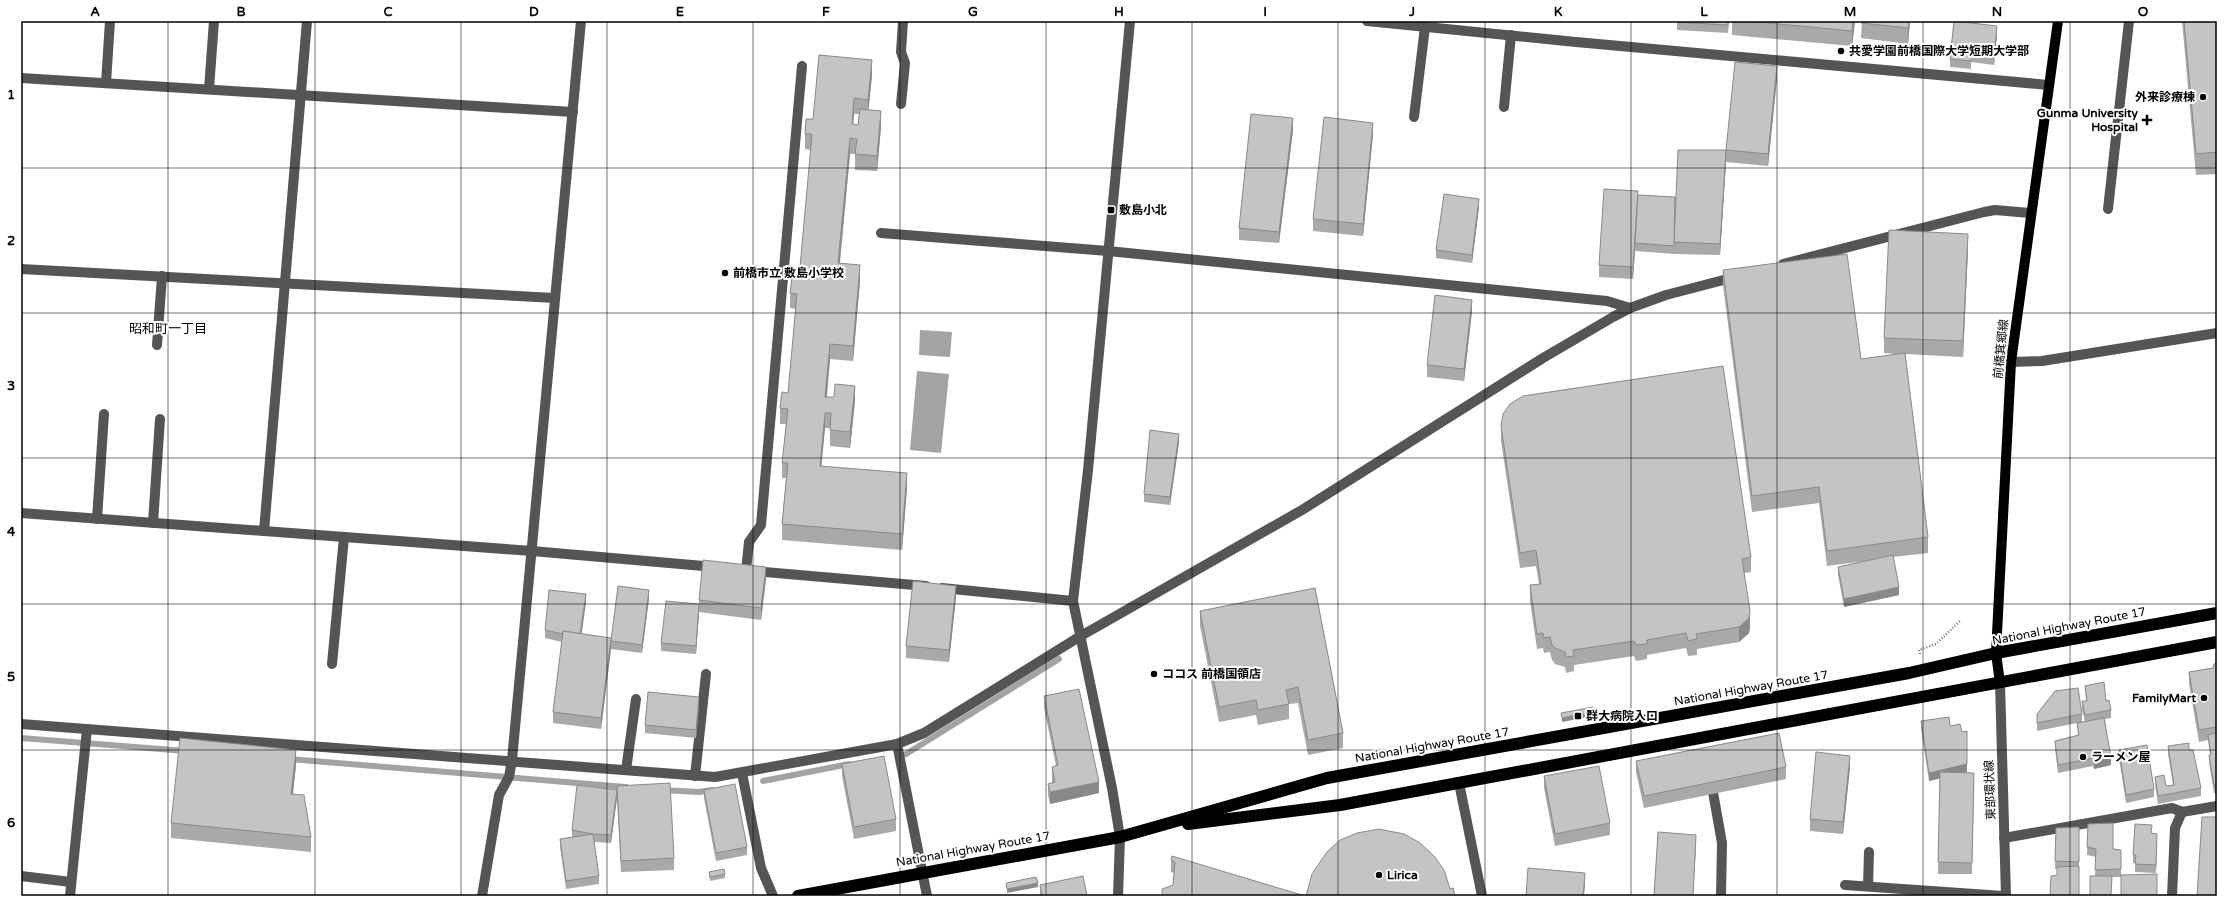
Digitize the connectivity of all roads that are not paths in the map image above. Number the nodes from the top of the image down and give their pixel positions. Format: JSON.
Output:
{"nodes":[{"id":1,"x":110,"y":21,"type":"edge"},
{"id":2,"x":214,"y":21,"type":"edge"},
{"id":3,"x":307,"y":21,"type":"edge"},
{"id":4,"x":581,"y":21,"type":"edge"},
{"id":5,"x":903,"y":21,"type":"edge"},
{"id":6,"x":1130,"y":21,"type":"edge"},
{"id":7,"x":1367,"y":21,"type":"edge"},
{"id":8,"x":2058,"y":21,"type":"edge"},
{"id":9,"x":2129,"y":21,"type":"edge"},
{"id":10,"x":1425,"y":27,"type":"junction"},
{"id":11,"x":1510,"y":35,"type":"junction"},
{"id":12,"x":802,"y":66,"type":"dead end"},
{"id":13,"x":21,"y":78,"type":"edge"},
{"id":14,"x":106,"y":83,"type":"junction"},
{"id":15,"x":2049,"y":85,"type":"junction"},
{"id":16,"x":209,"y":89,"type":"junction"},
{"id":17,"x":302,"y":94,"type":"junction"},
{"id":18,"x":901,"y":104,"type":"dead end"},
{"id":19,"x":1504,"y":107,"type":"dead end"},
{"id":20,"x":573,"y":112,"type":"junction"},
{"id":21,"x":1414,"y":117,"type":"dead end"},
{"id":22,"x":2108,"y":209,"type":"dead end"},
{"id":23,"x":2030,"y":213,"type":"junction"},
{"id":24,"x":881,"y":233,"type":"dead end"},
{"id":25,"x":1108,"y":251,"type":"junction"},
{"id":26,"x":1772,"y":267,"type":"edge"},
{"id":27,"x":21,"y":268,"type":"edge"},
{"id":28,"x":1742,"y":275,"type":"edge"},
{"id":29,"x":162,"y":276,"type":"junction"},
{"id":30,"x":283,"y":283,"type":"junction"},
{"id":31,"x":555,"y":298,"type":"junction"},
{"id":32,"x":1630,"y":308,"type":"junction"},
{"id":33,"x":2217,"y":333,"type":"edge"},
{"id":34,"x":157,"y":345,"type":"dead end"},
{"id":35,"x":2011,"y":362,"type":"junction"},
{"id":36,"x":104,"y":414,"type":"dead end"},
{"id":37,"x":160,"y":419,"type":"dead end"},
{"id":38,"x":21,"y":513,"type":"edge"},
{"id":39,"x":97,"y":519,"type":"junction"},
{"id":40,"x":153,"y":523,"type":"junction"},
{"id":41,"x":264,"y":531,"type":"junction"},
{"id":42,"x":344,"y":537,"type":"junction"},
{"id":43,"x":532,"y":551,"type":"junction"},
{"id":44,"x":722,"y":568,"type":"edge"},
{"id":45,"x":1073,"y":601,"type":"junction"},
{"id":46,"x":2217,"y":613,"type":"edge"},
{"id":47,"x":1080,"y":637,"type":"junction"},
{"id":48,"x":2217,"y":642,"type":"edge"},
{"id":49,"x":1996,"y":653,"type":"junction"},
{"id":50,"x":332,"y":664,"type":"dead end"},
{"id":51,"x":706,"y":674,"type":"dead end"},
{"id":52,"x":2000,"y":683,"type":"junction"},
{"id":53,"x":636,"y":699,"type":"dead end"},
{"id":54,"x":21,"y":724,"type":"edge"},
{"id":55,"x":87,"y":736,"type":"junction"},
{"id":56,"x":1702,"y":738,"type":"junction"},
{"id":57,"x":897,"y":744,"type":"junction"},
{"id":58,"x":1705,"y":751,"type":"edge"},
{"id":59,"x":512,"y":760,"type":"junction"},
{"id":60,"x":626,"y":770,"type":"junction"},
{"id":61,"x":742,"y":773,"type":"junction"},
{"id":62,"x":1709,"y":773,"type":"edge"},
{"id":63,"x":695,"y":776,"type":"junction"},
{"id":64,"x":1459,"y":783,"type":"junction"},
{"id":65,"x":2217,"y":806,"type":"edge"},
{"id":66,"x":2182,"y":812,"type":"junction"},
{"id":67,"x":1151,"y":829,"type":"junction"},
{"id":68,"x":1120,"y":837,"type":"junction"},
{"id":69,"x":2004,"y":838,"type":"junction"},
{"id":70,"x":1869,"y":852,"type":"dead end"},
{"id":71,"x":922,"y":872,"type":"junction"},
{"id":72,"x":21,"y":876,"type":"edge"},
{"id":73,"x":71,"y":882,"type":"junction"},
{"id":74,"x":1845,"y":885,"type":"dead end"},
{"id":75,"x":1868,"y":886,"type":"junction"},
{"id":76,"x":70,"y":896,"type":"edge"},
{"id":77,"x":482,"y":896,"type":"edge"},
{"id":78,"x":773,"y":896,"type":"edge"},
{"id":79,"x":798,"y":896,"type":"edge"},
{"id":80,"x":927,"y":896,"type":"edge"},
{"id":81,"x":1118,"y":896,"type":"edge"},
{"id":82,"x":1482,"y":896,"type":"edge"},
{"id":83,"x":1720,"y":896,"type":"edge"},
{"id":84,"x":2005,"y":896,"type":"edge"},
{"id":85,"x":2172,"y":896,"type":"edge"}],
"edges":[{"from":1,"to":14,"type":"street"},
{"from":2,"to":16,"type":"street"},
{"from":3,"to":17,"type":"street"},
{"from":4,"to":20,"type":"street"},
{"from":5,"to":18,"type":"street"},
{"from":6,"to":25,"type":"street"},
{"from":7,"to":10,"type":"street"},
{"from":8,"to":15,"type":"main road","name":"前橋箕郷線"},
{"from":9,"to":22,"type":"street"},
{"from":10,"to":11,"type":"street"},
{"from":10,"to":21,"type":"street"},
{"from":11,"to":15,"type":"street"},
{"from":11,"to":19,"type":"street"},
{"from":12,"to":45,"type":"street"},
{"from":13,"to":14,"type":"street"},
{"from":14,"to":16,"type":"street"},
{"from":15,"to":23,"type":"main road","name":"前橋箕郷線"},
{"from":16,"to":17,"type":"street"},
{"from":17,"to":20,"type":"street"},
{"from":17,"to":30,"type":"street"},
{"from":20,"to":31,"type":"street"},
{"from":23,"to":26,"type":"street"},
{"from":23,"to":35,"type":"main road","name":"前橋箕郷線"},
{"from":24,"to":25,"type":"street"},
{"from":25,"to":32,"type":"street"},
{"from":25,"to":45,"type":"street"},
{"from":27,"to":29,"type":"street"},
{"from":28,"to":32,"type":"street"},
{"from":29,"to":30,"type":"street"},
{"from":29,"to":34,"type":"street"},
{"from":30,"to":31,"type":"street"},
{"from":30,"to":41,"type":"street"},
{"from":31,"to":43,"type":"street"},
{"from":32,"to":47,"type":"street"},
{"from":33,"to":35,"type":"street"},
{"from":35,"to":49,"type":"main road","name":"前橋箕郷線"},
{"from":36,"to":39,"type":"street"},
{"from":37,"to":40,"type":"street"},
{"from":38,"to":39,"type":"street"},
{"from":39,"to":40,"type":"street"},
{"from":40,"to":41,"type":"street"},
{"from":41,"to":42,"type":"street"},
{"from":42,"to":43,"type":"street"},
{"from":42,"to":50,"type":"street"},
{"from":43,"to":44,"type":"street"},
{"from":43,"to":59,"type":"street"},
{"from":45,"to":47,"type":"street"},
{"from":46,"to":49,"type":"highway","name":"National Highway Route 17"},
{"from":47,"to":57,"type":"street"},
{"from":47,"to":68,"type":"street"},
{"from":48,"to":52,"type":"highway","name":"National Highway Route 17"},
{"from":49,"to":52,"type":"main road","name":"前橋箕郷線"},
{"from":49,"to":67,"type":"highway","name":"National Highway Route 17"},
{"from":51,"to":63,"type":"street"},
{"from":52,"to":56,"type":"highway","name":"National Highway Route 17"},
{"from":52,"to":69,"type":"street","name":"東部環状線"},
{"from":53,"to":60,"type":"street"},
{"from":54,"to":55,"type":"street"},
{"from":55,"to":59,"type":"street"},
{"from":55,"to":73,"type":"street"},
{"from":56,"to":58,"type":"street"},
{"from":56,"to":64,"type":"highway","name":"National Highway Route 17"},
{"from":57,"to":61,"type":"street"},
{"from":57,"to":71,"type":"street"},
{"from":59,"to":60,"type":"street"},
{"from":59,"to":77,"type":"street"},
{"from":60,"to":63,"type":"street"},
{"from":61,"to":63,"type":"street"},
{"from":61,"to":78,"type":"street"},
{"from":62,"to":83,"type":"street"},
{"from":64,"to":67,"type":"highway","name":"National Highway Route 17"},
{"from":64,"to":82,"type":"street"},
{"from":65,"to":66,"type":"street"},
{"from":66,"to":69,"type":"street"},
{"from":66,"to":85,"type":"street"},
{"from":67,"to":68,"type":"highway","name":"National Highway Route 17"},
{"from":68,"to":71,"type":"highway","name":"National Highway Route 17"},
{"from":68,"to":81,"type":"street"},
{"from":69,"to":84,"type":"street","name":"東部環状線"},
{"from":70,"to":75,"type":"street"},
{"from":71,"to":79,"type":"highway","name":"National Highway Route 17"},
{"from":71,"to":80,"type":"street"},
{"from":72,"to":73,"type":"street"},
{"from":73,"to":76,"type":"street"},
{"from":74,"to":75,"type":"street"},
{"from":75,"to":84,"type":"street"}]}
